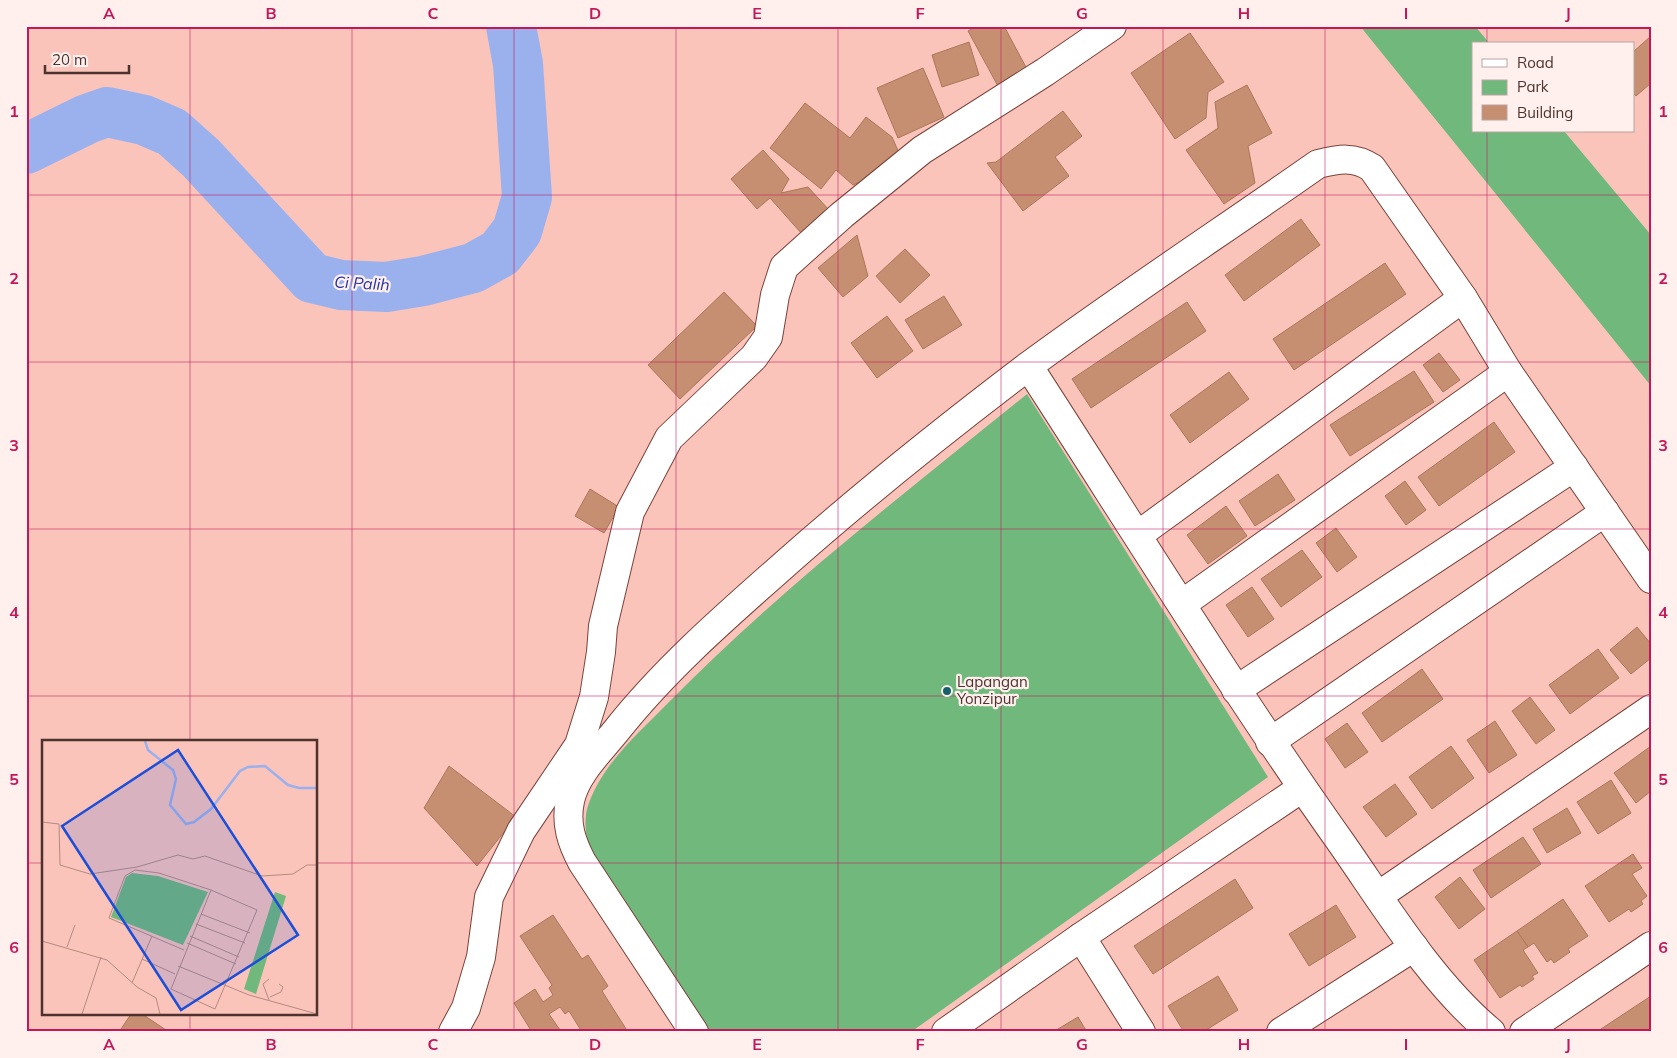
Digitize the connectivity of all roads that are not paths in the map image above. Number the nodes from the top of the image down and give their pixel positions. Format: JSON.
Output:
{"nodes":[{"id":1,"x":1112,"y":26,"type":"edge"},
{"id":2,"x":1462,"y":298,"type":"junction"},
{"id":3,"x":1029,"y":366,"type":"junction"},
{"id":4,"x":1508,"y":372,"type":"junction"},
{"id":5,"x":1574,"y":467,"type":"junction"},
{"id":6,"x":1605,"y":512,"type":"junction"},
{"id":7,"x":1138,"y":535,"type":"junction"},
{"id":8,"x":1651,"y":579,"type":"edge"},
{"id":9,"x":1182,"y":604,"type":"junction"},
{"id":10,"x":1236,"y":690,"type":"junction"},
{"id":11,"x":1651,"y":709,"type":"edge"},
{"id":12,"x":1270,"y":742,"type":"junction"},
{"id":13,"x":1302,"y":788,"type":"junction"},
{"id":14,"x":1378,"y":896,"type":"junction"},
{"id":15,"x":1081,"y":937,"type":"junction"},
{"id":16,"x":1651,"y":946,"type":"edge"},
{"id":17,"x":1414,"y":947,"type":"junction"},
{"id":18,"x":453,"y":1032,"type":"edge"},
{"id":19,"x":694,"y":1032,"type":"edge"},
{"id":20,"x":946,"y":1032,"type":"edge"},
{"id":21,"x":1141,"y":1032,"type":"edge"},
{"id":22,"x":1281,"y":1032,"type":"edge"},
{"id":23,"x":1492,"y":1032,"type":"edge"},
{"id":24,"x":1524,"y":1032,"type":"edge"}],
"edges":[{"from":1,"to":18,"type":"street"},
{"from":2,"to":3,"type":"street"},
{"from":2,"to":4,"type":"street"},
{"from":2,"to":7,"type":"street"},
{"from":3,"to":7,"type":"street"},
{"from":3,"to":19,"type":"street"},
{"from":4,"to":5,"type":"street"},
{"from":4,"to":9,"type":"street"},
{"from":5,"to":6,"type":"street"},
{"from":5,"to":10,"type":"street"},
{"from":6,"to":8,"type":"street"},
{"from":6,"to":12,"type":"street"},
{"from":7,"to":9,"type":"street"},
{"from":9,"to":10,"type":"street"},
{"from":10,"to":12,"type":"street"},
{"from":11,"to":14,"type":"street"},
{"from":12,"to":13,"type":"street"},
{"from":13,"to":14,"type":"street"},
{"from":13,"to":15,"type":"street"},
{"from":14,"to":17,"type":"street"},
{"from":15,"to":20,"type":"street"},
{"from":15,"to":21,"type":"street"},
{"from":16,"to":24,"type":"street"},
{"from":17,"to":22,"type":"street"},
{"from":17,"to":23,"type":"street"}]}
